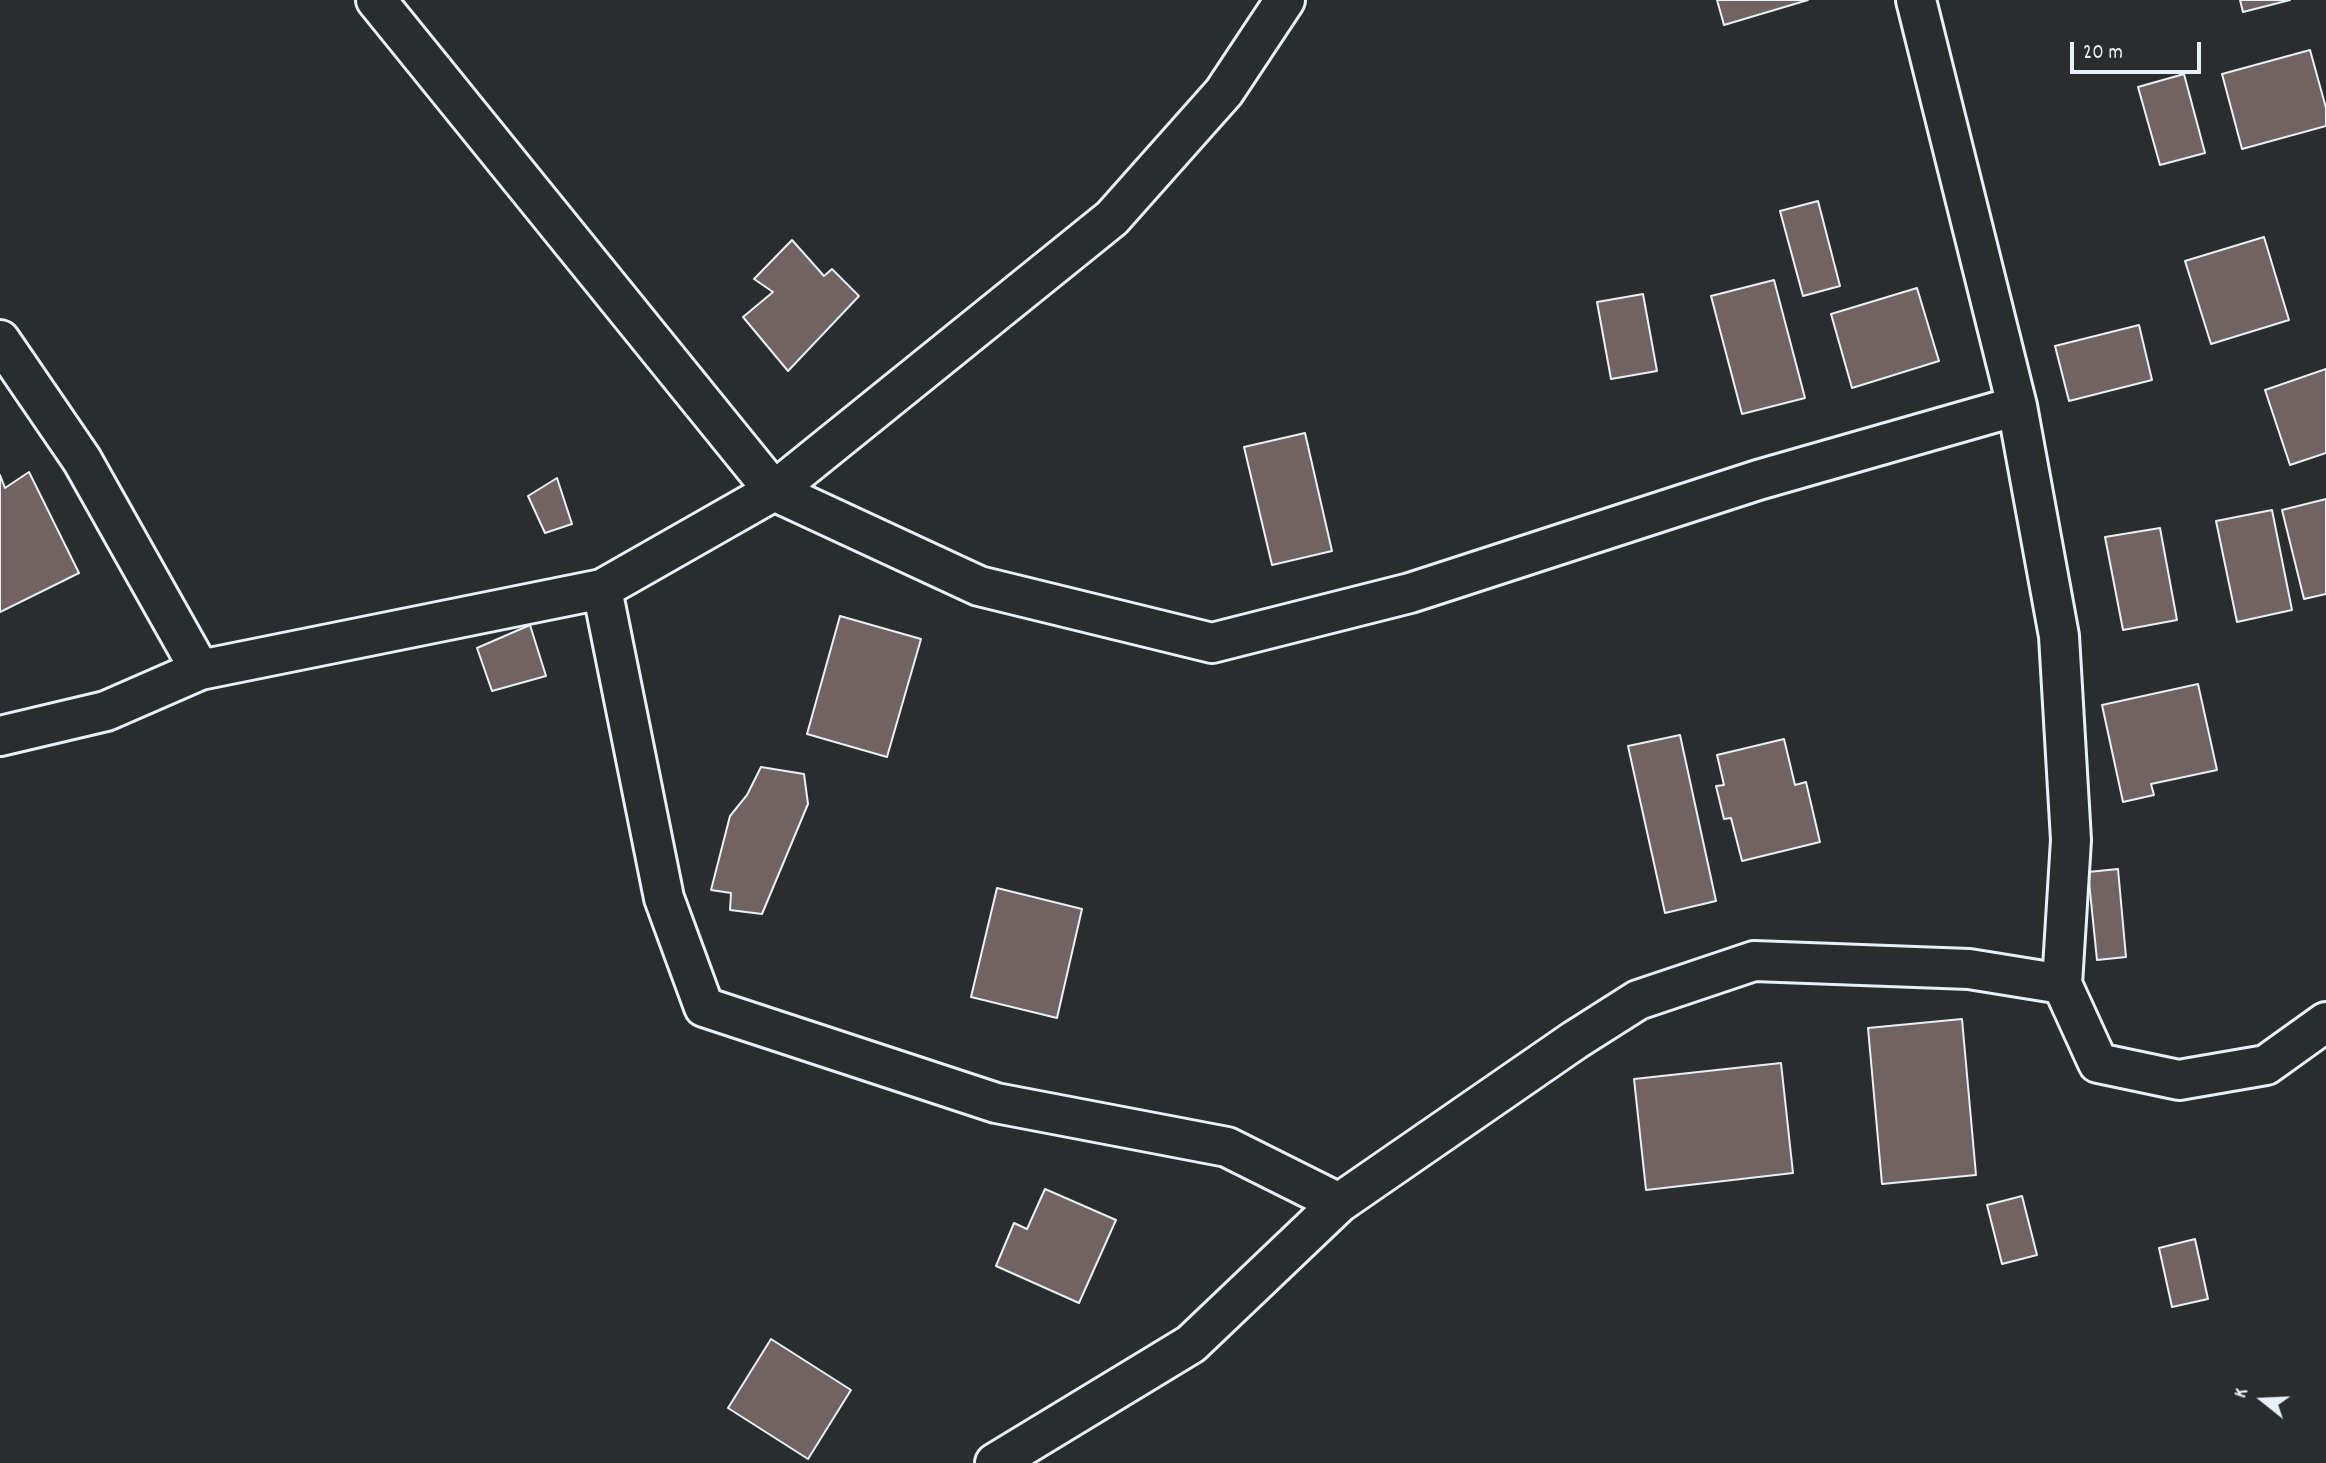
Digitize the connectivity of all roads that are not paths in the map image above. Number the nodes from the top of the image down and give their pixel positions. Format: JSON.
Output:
{"nodes":[{"id":1,"x":376,"y":0,"type":"edge"},
{"id":2,"x":1285,"y":0,"type":"edge"},
{"id":3,"x":1916,"y":0,"type":"edge"},
{"id":4,"x":0,"y":340,"type":"edge"},
{"id":5,"x":2017,"y":406,"type":"junction"},
{"id":6,"x":774,"y":491,"type":"junction"},
{"id":7,"x":602,"y":589,"type":"junction"},
{"id":8,"x":200,"y":670,"type":"junction"},
{"id":9,"x":0,"y":736,"type":"edge"},
{"id":10,"x":2062,"y":984,"type":"junction"},
{"id":11,"x":2326,"y":1022,"type":"edge"},
{"id":12,"x":1339,"y":1202,"type":"junction"},
{"id":13,"x":995,"y":1463,"type":"edge"}],
"edges":[{"from":1,"to":6,"type":"street"},
{"from":2,"to":6,"type":"street"},
{"from":3,"to":5,"type":"street"},
{"from":4,"to":8,"type":"street"},
{"from":5,"to":6,"type":"street"},
{"from":5,"to":10,"type":"street"},
{"from":6,"to":7,"type":"street"},
{"from":7,"to":8,"type":"street"},
{"from":7,"to":12,"type":"street"},
{"from":8,"to":9,"type":"street"},
{"from":10,"to":11,"type":"street"},
{"from":10,"to":12,"type":"street"},
{"from":12,"to":13,"type":"street"}]}
